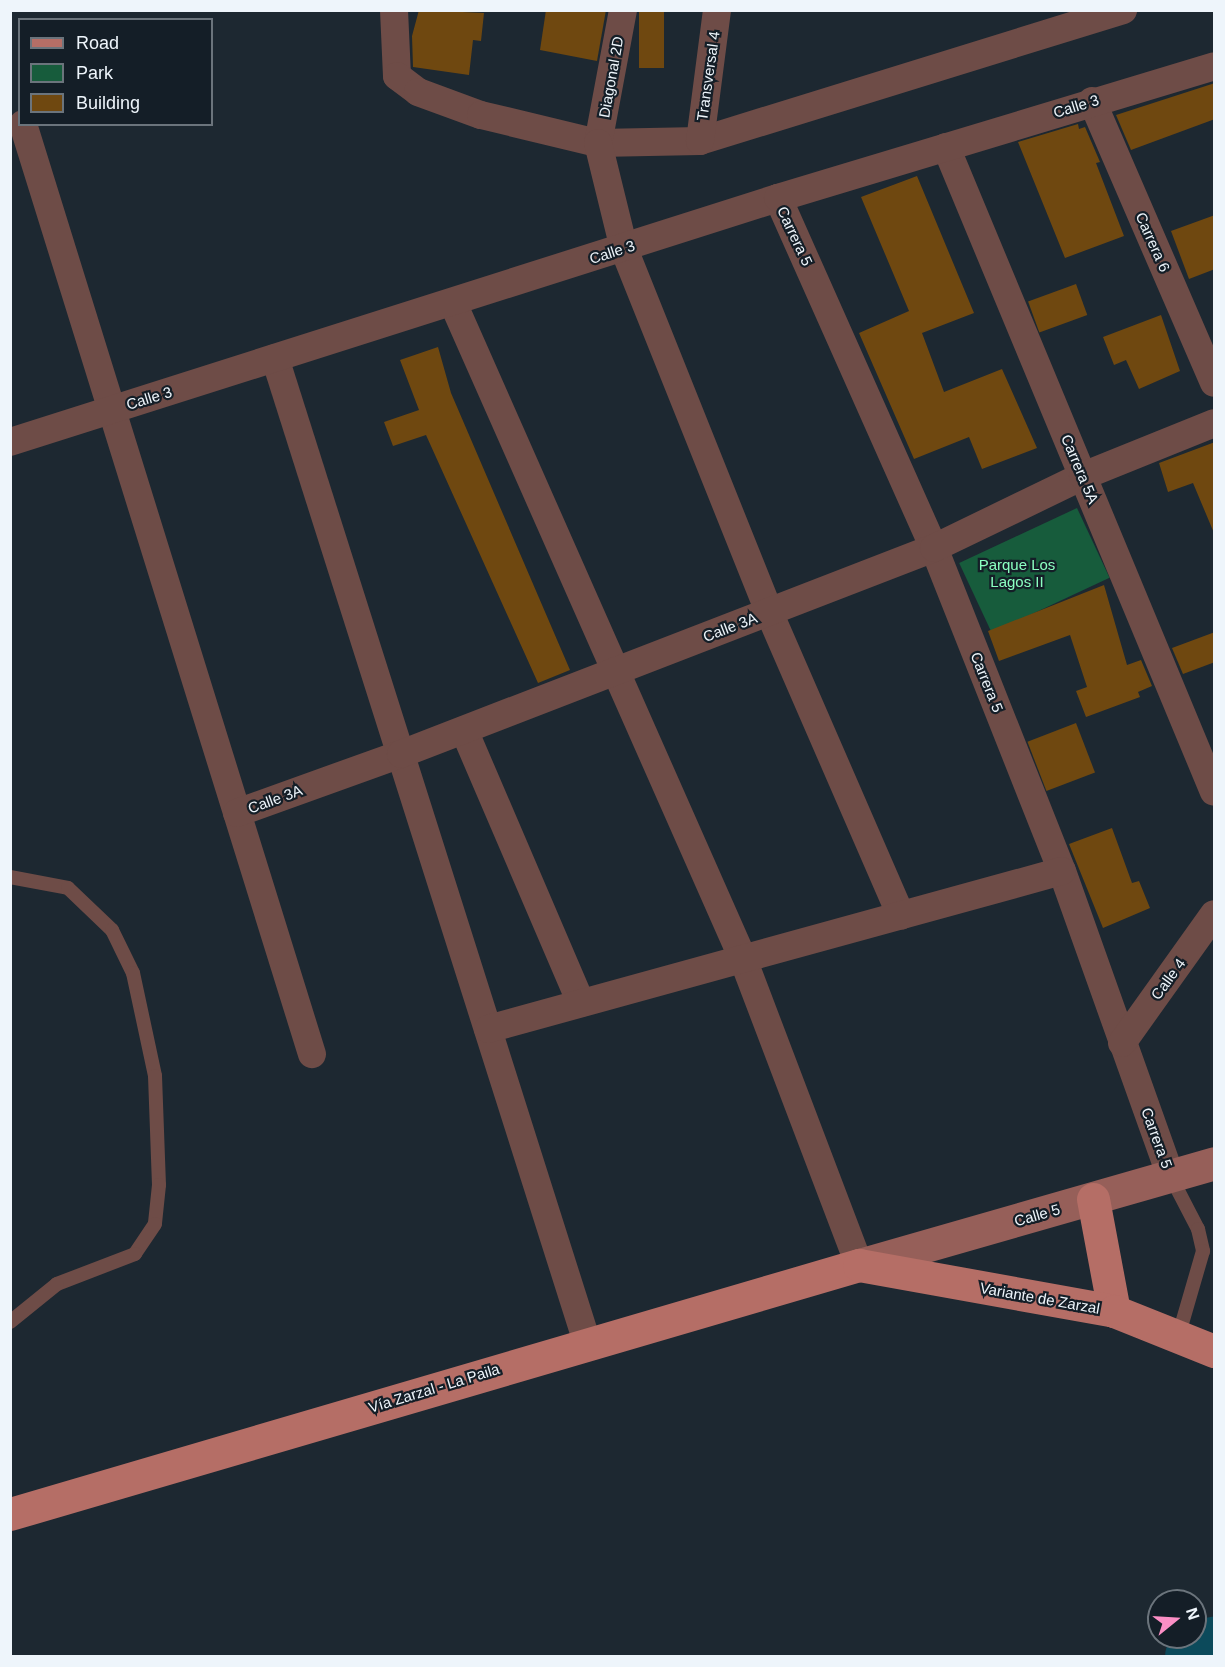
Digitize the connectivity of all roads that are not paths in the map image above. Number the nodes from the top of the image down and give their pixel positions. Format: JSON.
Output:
{"nodes":[{"id":1,"x":394,"y":10,"type":"edge"},
{"id":2,"x":623,"y":10,"type":"edge"},
{"id":3,"x":717,"y":10,"type":"edge"},
{"id":4,"x":1123,"y":10,"type":"edge"},
{"id":5,"x":1215,"y":66,"type":"edge"},
{"id":6,"x":1092,"y":101,"type":"junction"},
{"id":7,"x":24,"y":126,"type":"edge"},
{"id":8,"x":700,"y":141,"type":"junction"},
{"id":9,"x":598,"y":143,"type":"junction"},
{"id":10,"x":946,"y":147,"type":"junction"},
{"id":11,"x":778,"y":198,"type":"junction"},
{"id":12,"x":624,"y":249,"type":"junction"},
{"id":13,"x":453,"y":303,"type":"junction"},
{"id":14,"x":275,"y":358,"type":"junction"},
{"id":15,"x":1215,"y":383,"type":"edge"},
{"id":16,"x":112,"y":410,"type":"junction"},
{"id":17,"x":1215,"y":423,"type":"edge"},
{"id":18,"x":10,"y":442,"type":"edge"},
{"id":19,"x":1083,"y":476,"type":"junction"},
{"id":20,"x":934,"y":548,"type":"junction"},
{"id":21,"x":769,"y":612,"type":"junction"},
{"id":22,"x":616,"y":671,"type":"junction"},
{"id":23,"x":464,"y":730,"type":"junction"},
{"id":24,"x":401,"y":754,"type":"junction"},
{"id":25,"x":1215,"y":792,"type":"edge"},
{"id":26,"x":237,"y":813,"type":"junction"},
{"id":27,"x":1062,"y":871,"type":"junction"},
{"id":28,"x":10,"y":878,"type":"edge"},
{"id":29,"x":1215,"y":914,"type":"edge"},
{"id":30,"x":901,"y":915,"type":"junction"},
{"id":31,"x":743,"y":959,"type":"junction"},
{"id":32,"x":581,"y":1003,"type":"junction"},
{"id":33,"x":488,"y":1029,"type":"junction"},
{"id":34,"x":1122,"y":1043,"type":"junction"},
{"id":35,"x":312,"y":1054,"type":"dead end"},
{"id":36,"x":1215,"y":1163,"type":"edge"},
{"id":37,"x":1171,"y":1177,"type":"junction"},
{"id":38,"x":1094,"y":1199,"type":"junction"},
{"id":39,"x":1209,"y":1250,"type":"edge"},
{"id":40,"x":859,"y":1265,"type":"junction"},
{"id":41,"x":1114,"y":1311,"type":"junction"},
{"id":42,"x":10,"y":1322,"type":"edge"},
{"id":43,"x":1178,"y":1337,"type":"junction"},
{"id":44,"x":587,"y":1342,"type":"junction"},
{"id":45,"x":1215,"y":1351,"type":"edge"},
{"id":46,"x":10,"y":1514,"type":"edge"}],
"edges":[{"from":1,"to":9,"type":"street"},
{"from":2,"to":9,"type":"street","name":"Diagonal 2D"},
{"from":3,"to":8,"type":"street","name":"Transversal 4"},
{"from":4,"to":8,"type":"street"},
{"from":5,"to":6,"type":"street","name":"Calle 3"},
{"from":6,"to":10,"type":"street","name":"Calle 3"},
{"from":6,"to":15,"type":"street","name":"Carrera 6"},
{"from":7,"to":16,"type":"street"},
{"from":8,"to":9,"type":"street"},
{"from":9,"to":12,"type":"street"},
{"from":10,"to":11,"type":"street","name":"Calle 3"},
{"from":10,"to":19,"type":"street","name":"Carrera 5A"},
{"from":11,"to":12,"type":"street","name":"Calle 3"},
{"from":11,"to":20,"type":"street","name":"Carrera 5"},
{"from":12,"to":13,"type":"street","name":"Calle 3"},
{"from":12,"to":21,"type":"street"},
{"from":13,"to":14,"type":"street","name":"Calle 3"},
{"from":13,"to":22,"type":"street"},
{"from":14,"to":16,"type":"street","name":"Calle 3"},
{"from":14,"to":24,"type":"street"},
{"from":16,"to":18,"type":"street","name":"Calle 3"},
{"from":16,"to":26,"type":"street"},
{"from":17,"to":19,"type":"street","name":"Calle 3A"},
{"from":19,"to":20,"type":"street","name":"Calle 3A"},
{"from":19,"to":25,"type":"street","name":"Carrera 5A"},
{"from":20,"to":21,"type":"street","name":"Calle 3A"},
{"from":20,"to":27,"type":"street","name":"Carrera 5"},
{"from":21,"to":22,"type":"street","name":"Calle 3A"},
{"from":21,"to":30,"type":"street"},
{"from":22,"to":23,"type":"street","name":"Calle 3A"},
{"from":22,"to":31,"type":"street"},
{"from":23,"to":24,"type":"street","name":"Calle 3A"},
{"from":23,"to":32,"type":"street"},
{"from":24,"to":26,"type":"street","name":"Calle 3A"},
{"from":24,"to":33,"type":"street"},
{"from":26,"to":35,"type":"street"},
{"from":27,"to":30,"type":"street"},
{"from":27,"to":34,"type":"street","name":"Carrera 5"},
{"from":28,"to":42,"type":"lane"},
{"from":29,"to":34,"type":"street","name":"Calle 4"},
{"from":30,"to":31,"type":"street"},
{"from":31,"to":32,"type":"street"},
{"from":31,"to":40,"type":"street"},
{"from":32,"to":33,"type":"street"},
{"from":33,"to":44,"type":"street"},
{"from":34,"to":37,"type":"street","name":"Carrera 5"},
{"from":36,"to":37,"type":"main road","name":"Calle 5"},
{"from":37,"to":38,"type":"main road","name":"Calle 5"},
{"from":37,"to":39,"type":"lane"},
{"from":38,"to":40,"type":"main road","name":"Calle 5"},
{"from":38,"to":41,"type":"main road"},
{"from":39,"to":43,"type":"lane"},
{"from":40,"to":41,"type":"main road","name":"Variante de Zarzal"},
{"from":40,"to":44,"type":"main road","name":"Vía Zarzal - La Paila"},
{"from":41,"to":43,"type":"main road","name":"Variante de Zarzal"},
{"from":43,"to":45,"type":"main road","name":"Variante de Zarzal"},
{"from":44,"to":46,"type":"main road","name":"Vía Zarzal - La Paila"}]}
